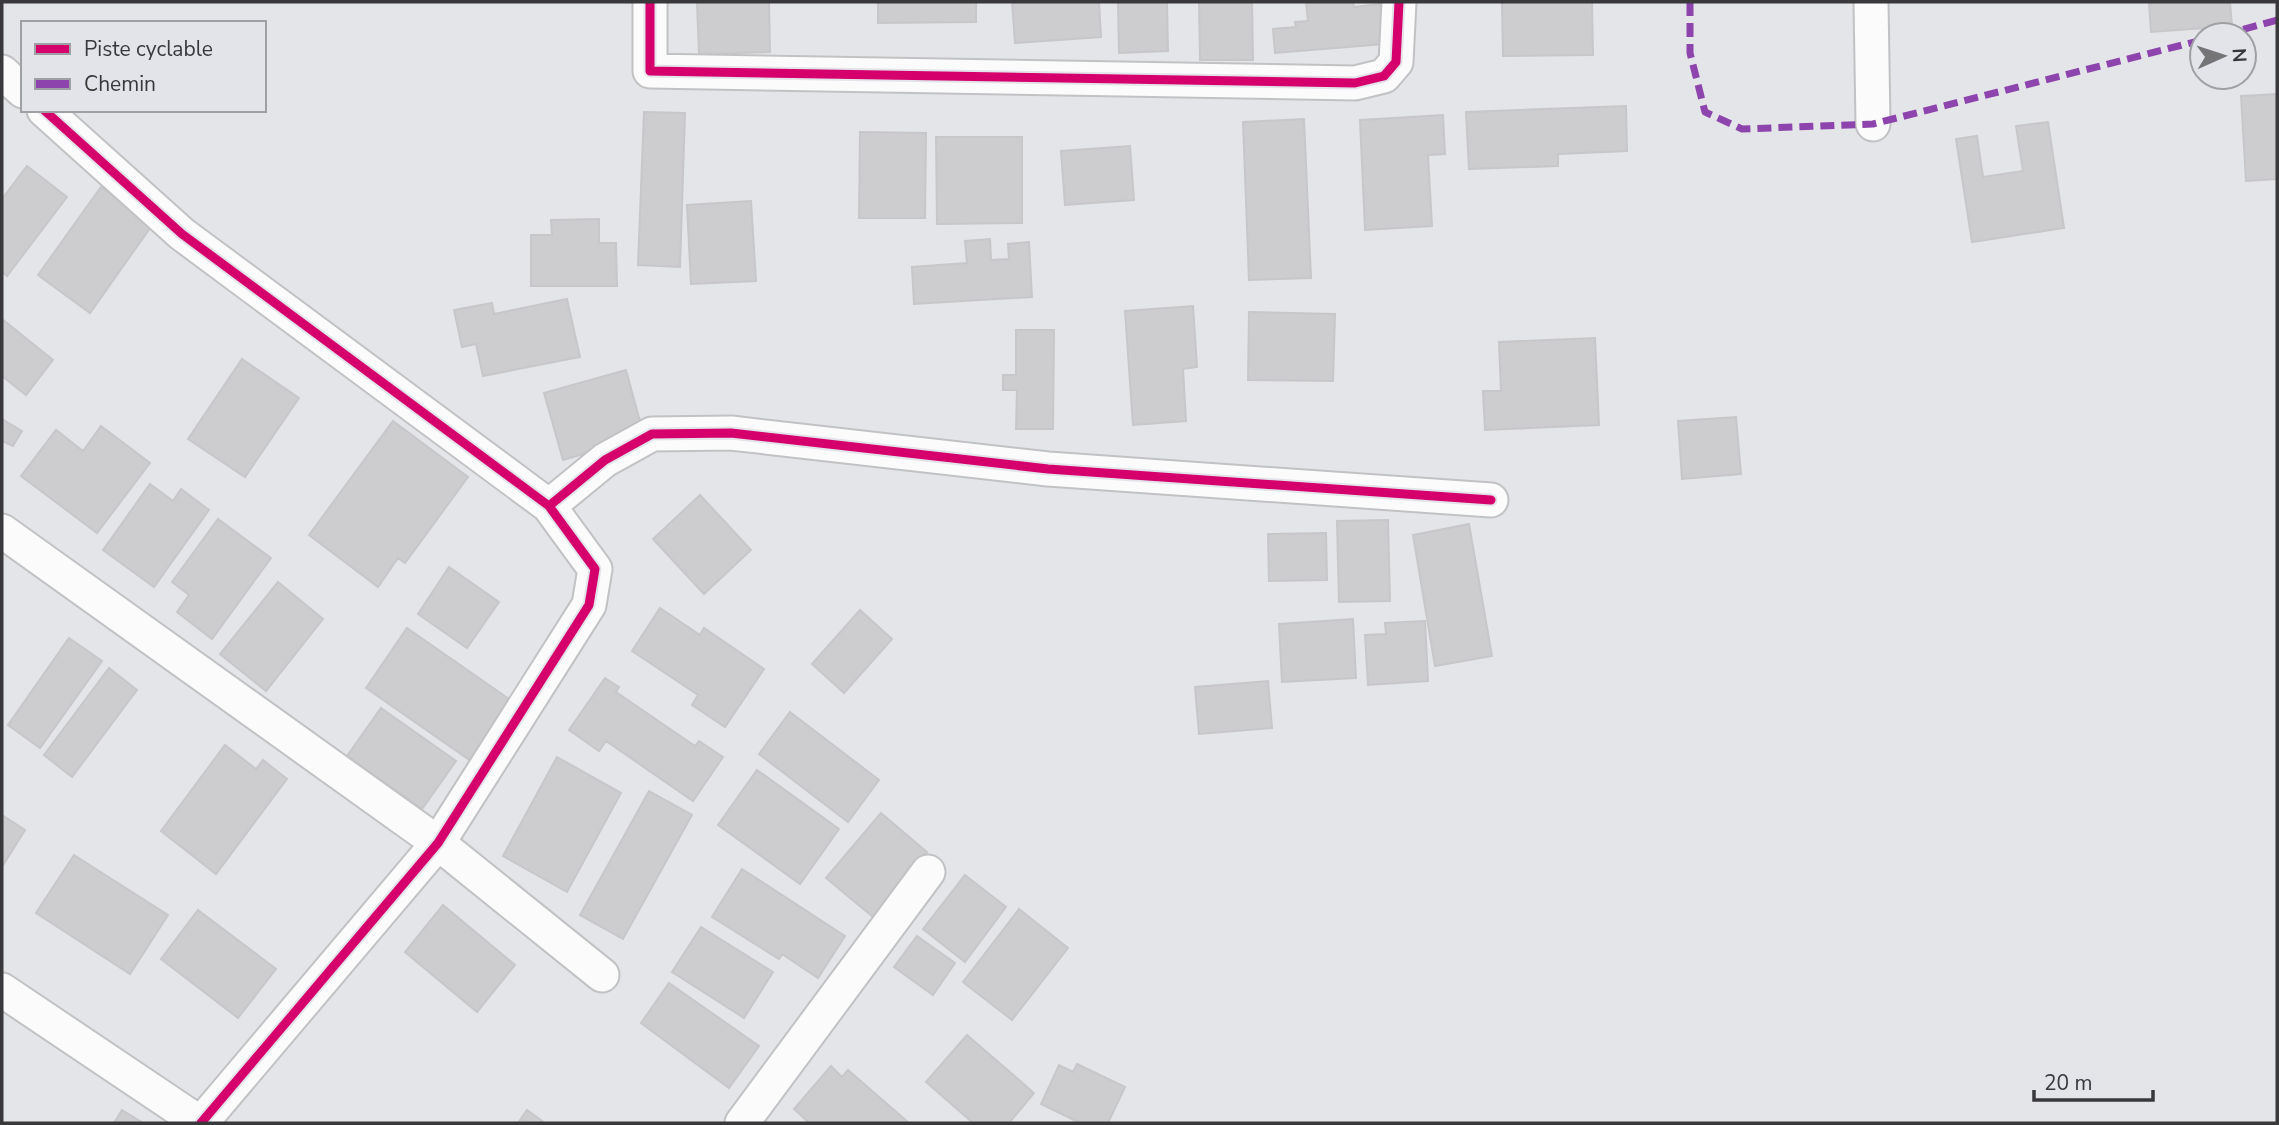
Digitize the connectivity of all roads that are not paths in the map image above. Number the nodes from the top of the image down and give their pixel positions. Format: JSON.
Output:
{"nodes":[{"id":1,"x":650,"y":2,"type":"edge"},
{"id":2,"x":1399,"y":2,"type":"edge"},
{"id":3,"x":1871,"y":2,"type":"edge"},
{"id":4,"x":2,"y":72,"type":"edge"},
{"id":5,"x":21,"y":89,"type":"edge"},
{"id":6,"x":46,"y":112,"type":"edge"},
{"id":7,"x":1872,"y":124,"type":"dead end"},
{"id":8,"x":1491,"y":500,"type":"dead end"},
{"id":9,"x":549,"y":506,"type":"junction"},
{"id":10,"x":2,"y":531,"type":"edge"},
{"id":11,"x":438,"y":843,"type":"junction"},
{"id":12,"x":928,"y":872,"type":"dead end"},
{"id":13,"x":602,"y":975,"type":"dead end"},
{"id":14,"x":2,"y":990,"type":"edge"},
{"id":15,"x":201,"y":1123,"type":"edge"},
{"id":16,"x":742,"y":1123,"type":"edge"}],
"edges":[{"from":1,"to":2,"type":"street"},
{"from":3,"to":7,"type":"street"},
{"from":4,"to":5,"type":"street"},
{"from":6,"to":9,"type":"street"},
{"from":8,"to":9,"type":"street"},
{"from":9,"to":11,"type":"street"},
{"from":10,"to":11,"type":"street"},
{"from":11,"to":13,"type":"street"},
{"from":11,"to":15,"type":"street"},
{"from":12,"to":16,"type":"street"},
{"from":14,"to":15,"type":"street"}]}
